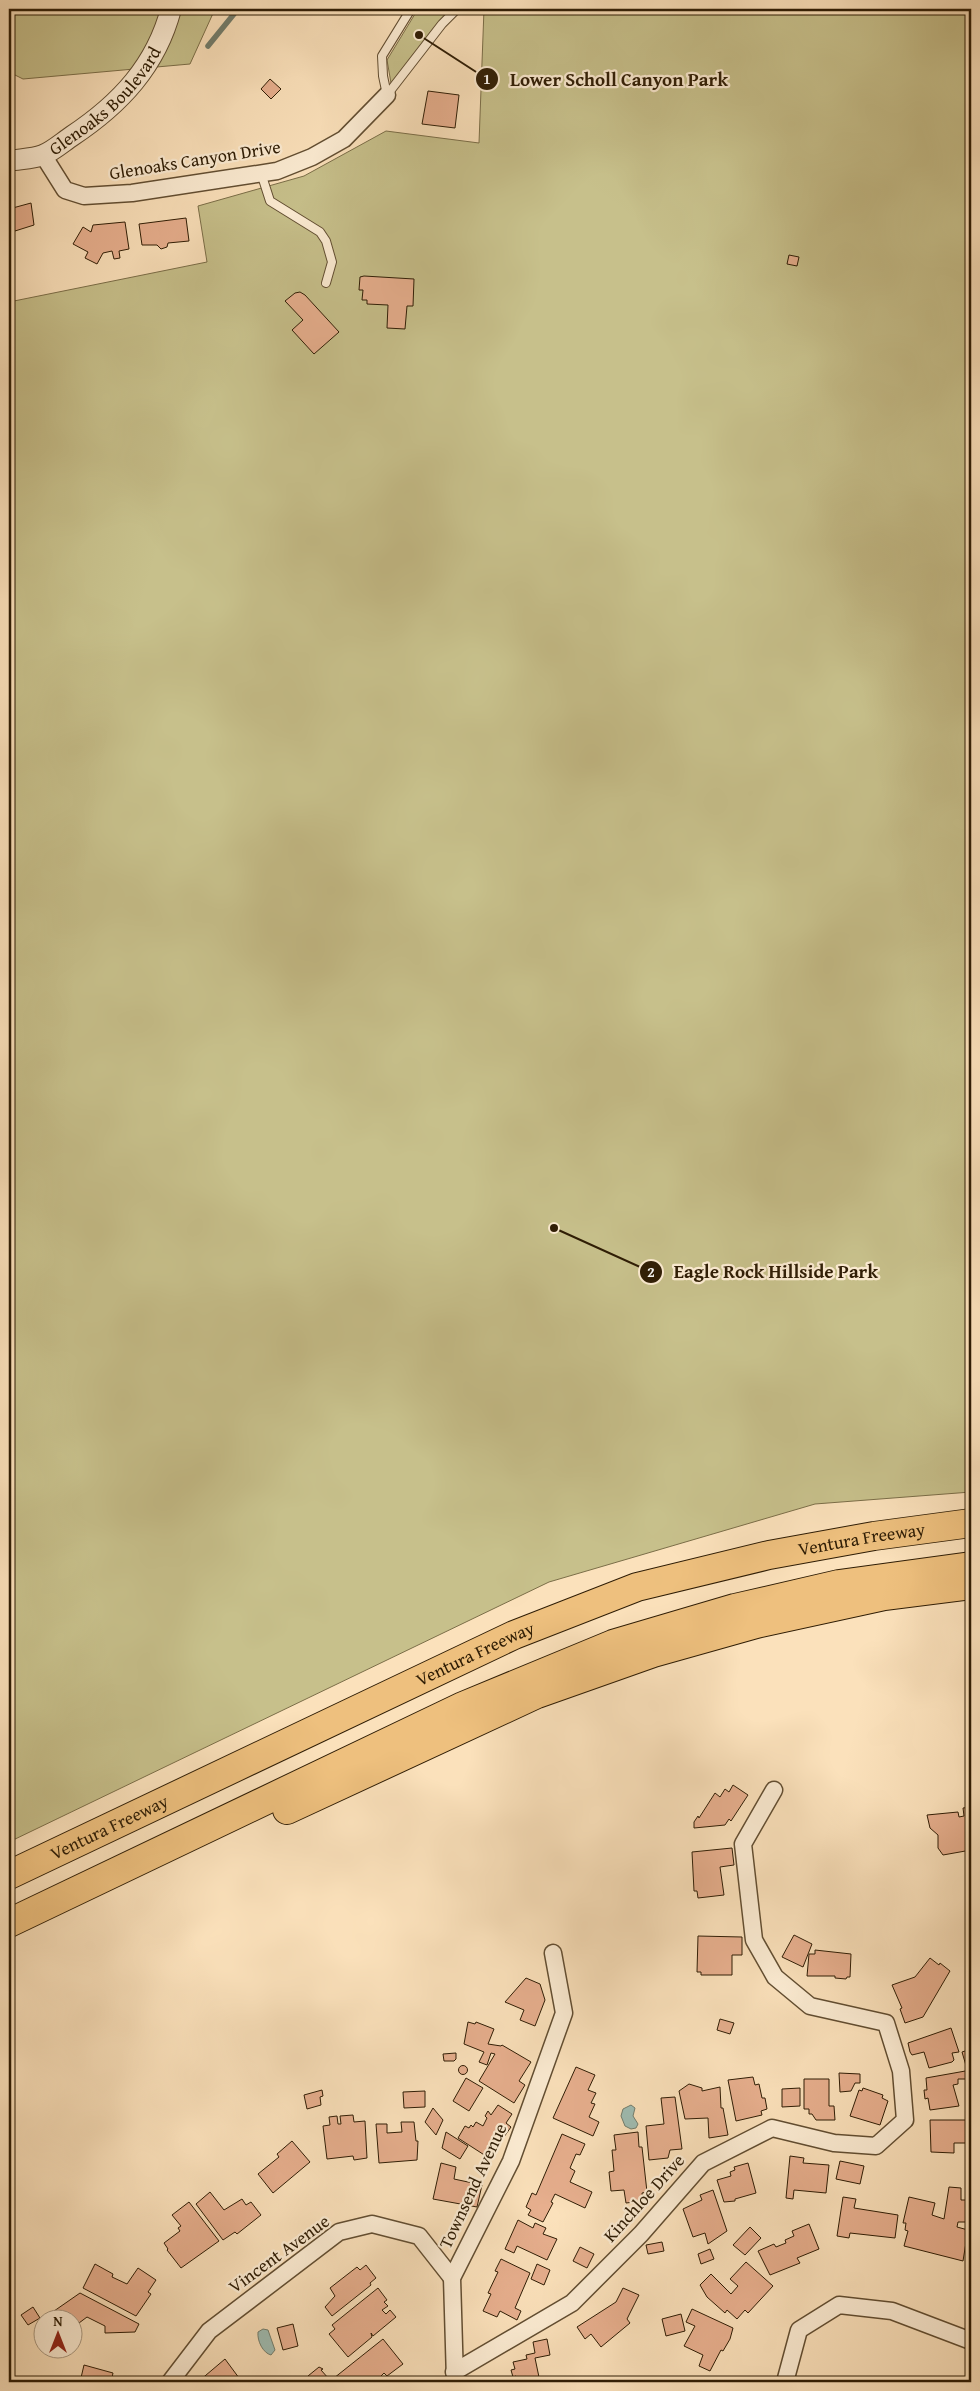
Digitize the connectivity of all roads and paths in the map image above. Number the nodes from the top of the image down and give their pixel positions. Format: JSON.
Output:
{"nodes":[{"id":1,"x":171,"y":9,"type":"edge"},
{"id":2,"x":410,"y":9,"type":"edge"},
{"id":3,"x":457,"y":9,"type":"edge"},
{"id":4,"x":387,"y":96,"type":"junction"},
{"id":5,"x":43,"y":155,"type":"junction"},
{"id":6,"x":9,"y":161,"type":"edge"},
{"id":7,"x":261,"y":173,"type":"junction"},
{"id":8,"x":326,"y":283,"type":"dead end"},
{"id":9,"x":971,"y":1523,"type":"edge"},
{"id":10,"x":874,"y":1536,"type":"junction"},
{"id":11,"x":971,"y":1537,"type":"edge"},
{"id":12,"x":971,"y":1566,"type":"edge"},
{"id":13,"x":971,"y":1586,"type":"edge"},
{"id":14,"x":774,"y":1790,"type":"dead end"},
{"id":15,"x":11,"y":1875,"type":"edge"},
{"id":16,"x":9,"y":1923,"type":"edge"},
{"id":17,"x":9,"y":1939,"type":"edge"},
{"id":18,"x":553,"y":1953,"type":"dead end"},
{"id":19,"x":452,"y":2278,"type":"junction"},
{"id":20,"x":971,"y":2341,"type":"edge"},
{"id":21,"x":454,"y":2377,"type":"edge"},
{"id":22,"x":170,"y":2382,"type":"edge"},
{"id":23,"x":784,"y":2382,"type":"edge"}],
"edges":[{"from":1,"to":5,"type":"street","name":"Glenoaks Boulevard"},
{"from":2,"to":4,"type":"lane"},
{"from":3,"to":4,"type":"lane","name":"Glenoaks Canyon Drive"},
{"from":4,"to":7,"type":"street","name":"Glenoaks Canyon Drive"},
{"from":5,"to":6,"type":"street","name":"Glenoaks Boulevard"},
{"from":5,"to":7,"type":"street","name":"Glenoaks Canyon Drive"},
{"from":7,"to":8,"type":"lane"},
{"from":9,"to":10,"type":"highway","name":"Ventura Freeway"},
{"from":10,"to":11,"type":"highway"},
{"from":10,"to":15,"type":"highway","name":"Ventura Freeway"},
{"from":12,"to":16,"type":"highway"},
{"from":13,"to":17,"type":"highway"},
{"from":14,"to":21,"type":"street","name":"Kinchloe Drive"},
{"from":18,"to":19,"type":"street","name":"Townsend Avenue"},
{"from":19,"to":21,"type":"street","name":"Townsend Avenue"},
{"from":19,"to":22,"type":"street","name":"Vincent Avenue"},
{"from":20,"to":23,"type":"street"}]}
